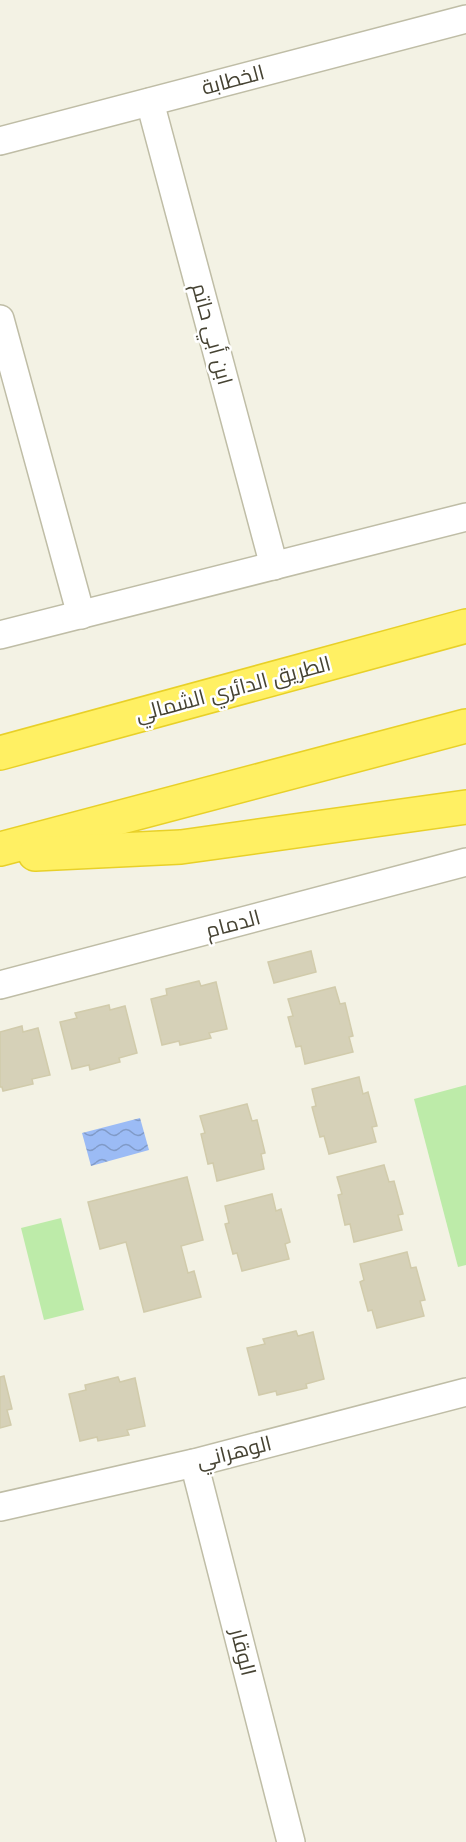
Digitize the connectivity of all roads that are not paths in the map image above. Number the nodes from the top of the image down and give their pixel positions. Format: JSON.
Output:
{"nodes":[{"id":1,"x":466,"y":19,"type":"edge"},
{"id":2,"x":150,"y":102,"type":"junction"},
{"id":3,"x":0,"y":141,"type":"edge"},
{"id":4,"x":0,"y":319,"type":"edge"},
{"id":5,"x":466,"y":517,"type":"edge"},
{"id":6,"x":274,"y":566,"type":"junction"},
{"id":7,"x":81,"y":615,"type":"junction"},
{"id":8,"x":466,"y":626,"type":"edge"},
{"id":9,"x":0,"y":635,"type":"edge"},
{"id":10,"x":466,"y":726,"type":"edge"},
{"id":11,"x":0,"y":753,"type":"edge"},
{"id":12,"x":466,"y":807,"type":"edge"},
{"id":13,"x":0,"y":849,"type":"edge"},
{"id":14,"x":0,"y":855,"type":"edge"},
{"id":15,"x":466,"y":862,"type":"edge"},
{"id":16,"x":0,"y":985,"type":"edge"},
{"id":17,"x":464,"y":1399,"type":"edge"},
{"id":18,"x":194,"y":1463,"type":"junction"},
{"id":19,"x":0,"y":1507,"type":"edge"},
{"id":20,"x":291,"y":1842,"type":"edge"}],
"edges":[{"from":1,"to":2,"type":"street","name":"الخطابة"},
{"from":2,"to":3,"type":"street","name":"الخطابة"},
{"from":2,"to":6,"type":"street","name":"ابن أبي حاتم"},
{"from":4,"to":7,"type":"street"},
{"from":5,"to":6,"type":"street"},
{"from":6,"to":7,"type":"street"},
{"from":7,"to":9,"type":"street"},
{"from":8,"to":11,"type":"highway","name":"الطريق الدائري الشمالي"},
{"from":10,"to":13,"type":"highway"},
{"from":12,"to":14,"type":"highway"},
{"from":15,"to":16,"type":"street","name":"الدمام"},
{"from":17,"to":18,"type":"street","name":"الوهراني"},
{"from":18,"to":19,"type":"street","name":"الوهراني"},
{"from":18,"to":20,"type":"street","name":"الوقار"}]}
